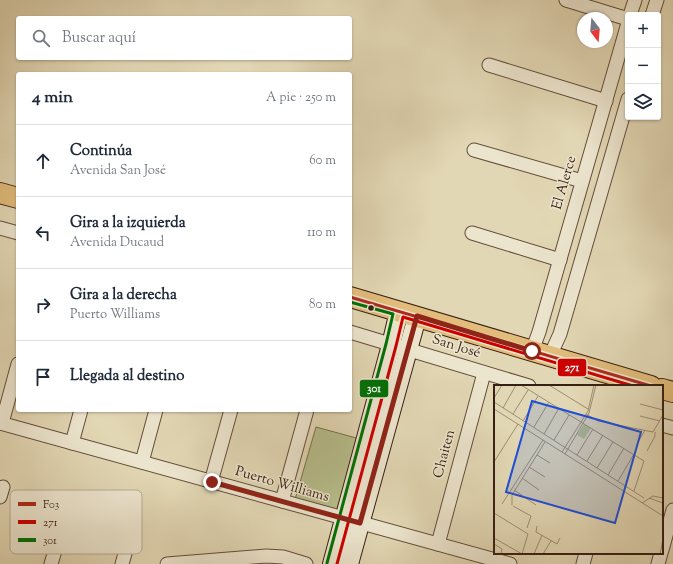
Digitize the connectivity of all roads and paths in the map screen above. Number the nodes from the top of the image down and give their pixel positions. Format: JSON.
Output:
{"nodes":[{"id":1,"x":566,"y":0,"type":"edge"},
{"id":2,"x":635,"y":0,"type":"edge"},
{"id":3,"x":657,"y":0,"type":"edge"},
{"id":4,"x":631,"y":12,"type":"edge"},
{"id":5,"x":653,"y":12,"type":"edge"},
{"id":6,"x":625,"y":18,"type":"edge"},
{"id":7,"x":625,"y":34,"type":"edge"},
{"id":8,"x":489,"y":65,"type":"dead end"},
{"id":9,"x":606,"y":100,"type":"junction"},
{"id":10,"x":625,"y":109,"type":"edge"},
{"id":11,"x":474,"y":150,"type":"dead end"},
{"id":12,"x":582,"y":181,"type":"junction"},
{"id":13,"x":0,"y":193,"type":"edge"},
{"id":14,"x":16,"y":197,"type":"edge"},
{"id":15,"x":0,"y":228,"type":"edge"},
{"id":16,"x":16,"y":232,"type":"edge"},
{"id":17,"x":472,"y":233,"type":"dead end"},
{"id":18,"x":560,"y":260,"type":"junction"},
{"id":19,"x":352,"y":298,"type":"edge"},
{"id":20,"x":408,"y":314,"type":"junction"},
{"id":21,"x":352,"y":333,"type":"edge"},
{"id":22,"x":400,"y":347,"type":"junction"},
{"id":23,"x":541,"y":353,"type":"junction"},
{"id":24,"x":16,"y":371,"type":"edge"},
{"id":25,"x":484,"y":373,"type":"junction"},
{"id":26,"x":526,"y":385,"type":"edge"},
{"id":27,"x":648,"y":385,"type":"edge"},
{"id":28,"x":663,"y":389,"type":"edge"},
{"id":29,"x":673,"y":392,"type":"edge"},
{"id":30,"x":80,"y":412,"type":"edge"},
{"id":31,"x":155,"y":412,"type":"edge"},
{"id":32,"x":230,"y":412,"type":"edge"},
{"id":33,"x":306,"y":412,"type":"edge"},
{"id":34,"x":1,"y":423,"type":"edge"},
{"id":35,"x":663,"y":425,"type":"edge"},
{"id":36,"x":673,"y":428,"type":"edge"},
{"id":37,"x":72,"y":443,"type":"junction"},
{"id":38,"x":142,"y":462,"type":"junction"},
{"id":39,"x":212,"y":482,"type":"junction"},
{"id":40,"x":282,"y":501,"type":"junction"},
{"id":41,"x":673,"y":510,"type":"edge"},
{"id":42,"x":352,"y":521,"type":"junction"},
{"id":43,"x":438,"y":544,"type":"junction"},
{"id":44,"x":663,"y":548,"type":"edge"},
{"id":45,"x":54,"y":554,"type":"edge"},
{"id":46,"x":125,"y":554,"type":"edge"},
{"id":47,"x":511,"y":554,"type":"edge"},
{"id":48,"x":586,"y":554,"type":"edge"},
{"id":49,"x":661,"y":554,"type":"edge"},
{"id":50,"x":51,"y":564,"type":"edge"},
{"id":51,"x":122,"y":564,"type":"edge"},
{"id":52,"x":167,"y":564,"type":"edge"},
{"id":53,"x":306,"y":564,"type":"edge"},
{"id":54,"x":332,"y":564,"type":"edge"},
{"id":55,"x":349,"y":564,"type":"edge"},
{"id":56,"x":509,"y":564,"type":"edge"},
{"id":57,"x":583,"y":564,"type":"edge"},
{"id":58,"x":658,"y":564,"type":"edge"}],
"edges":[{"from":1,"to":6,"type":"street"},
{"from":2,"to":4,"type":"street"},
{"from":3,"to":5,"type":"street"},
{"from":7,"to":9,"type":"street","name":"El Alerce"},
{"from":8,"to":9,"type":"street"},
{"from":9,"to":12,"type":"street","name":"El Alerce"},
{"from":10,"to":23,"type":"street"},
{"from":11,"to":12,"type":"street"},
{"from":12,"to":18,"type":"street","name":"El Alerce"},
{"from":13,"to":14,"type":"main road"},
{"from":15,"to":16,"type":"street"},
{"from":17,"to":18,"type":"street"},
{"from":18,"to":23,"type":"street","name":"El Alerce"},
{"from":19,"to":20,"type":"main road"},
{"from":20,"to":22,"type":"street"},
{"from":20,"to":23,"type":"main road"},
{"from":21,"to":22,"type":"street","name":"San José"},
{"from":22,"to":25,"type":"street","name":"San José"},
{"from":22,"to":42,"type":"street"},
{"from":23,"to":27,"type":"main road"},
{"from":24,"to":34,"type":"street"},
{"from":25,"to":26,"type":"street","name":"San José"},
{"from":25,"to":43,"type":"street","name":"Chaiten"},
{"from":28,"to":29,"type":"main road"},
{"from":30,"to":37,"type":"street"},
{"from":31,"to":38,"type":"street"},
{"from":32,"to":39,"type":"street"},
{"from":33,"to":40,"type":"street"},
{"from":34,"to":37,"type":"street","name":"Puerto Williams"},
{"from":35,"to":36,"type":"street"},
{"from":37,"to":38,"type":"street","name":"Puerto Williams"},
{"from":38,"to":39,"type":"street","name":"Puerto Williams"},
{"from":39,"to":40,"type":"street","name":"Puerto Williams"},
{"from":40,"to":42,"type":"street","name":"Puerto Williams"},
{"from":41,"to":44,"type":"street"},
{"from":42,"to":43,"type":"street","name":"Puerto Williams"},
{"from":42,"to":54,"type":"street"},
{"from":42,"to":55,"type":"street"},
{"from":43,"to":56,"type":"street","name":"Puerto Williams"},
{"from":45,"to":50,"type":"street"},
{"from":46,"to":51,"type":"street"},
{"from":47,"to":56,"type":"street"},
{"from":48,"to":57,"type":"street"},
{"from":49,"to":58,"type":"street"},
{"from":52,"to":53,"type":"street"}]}
